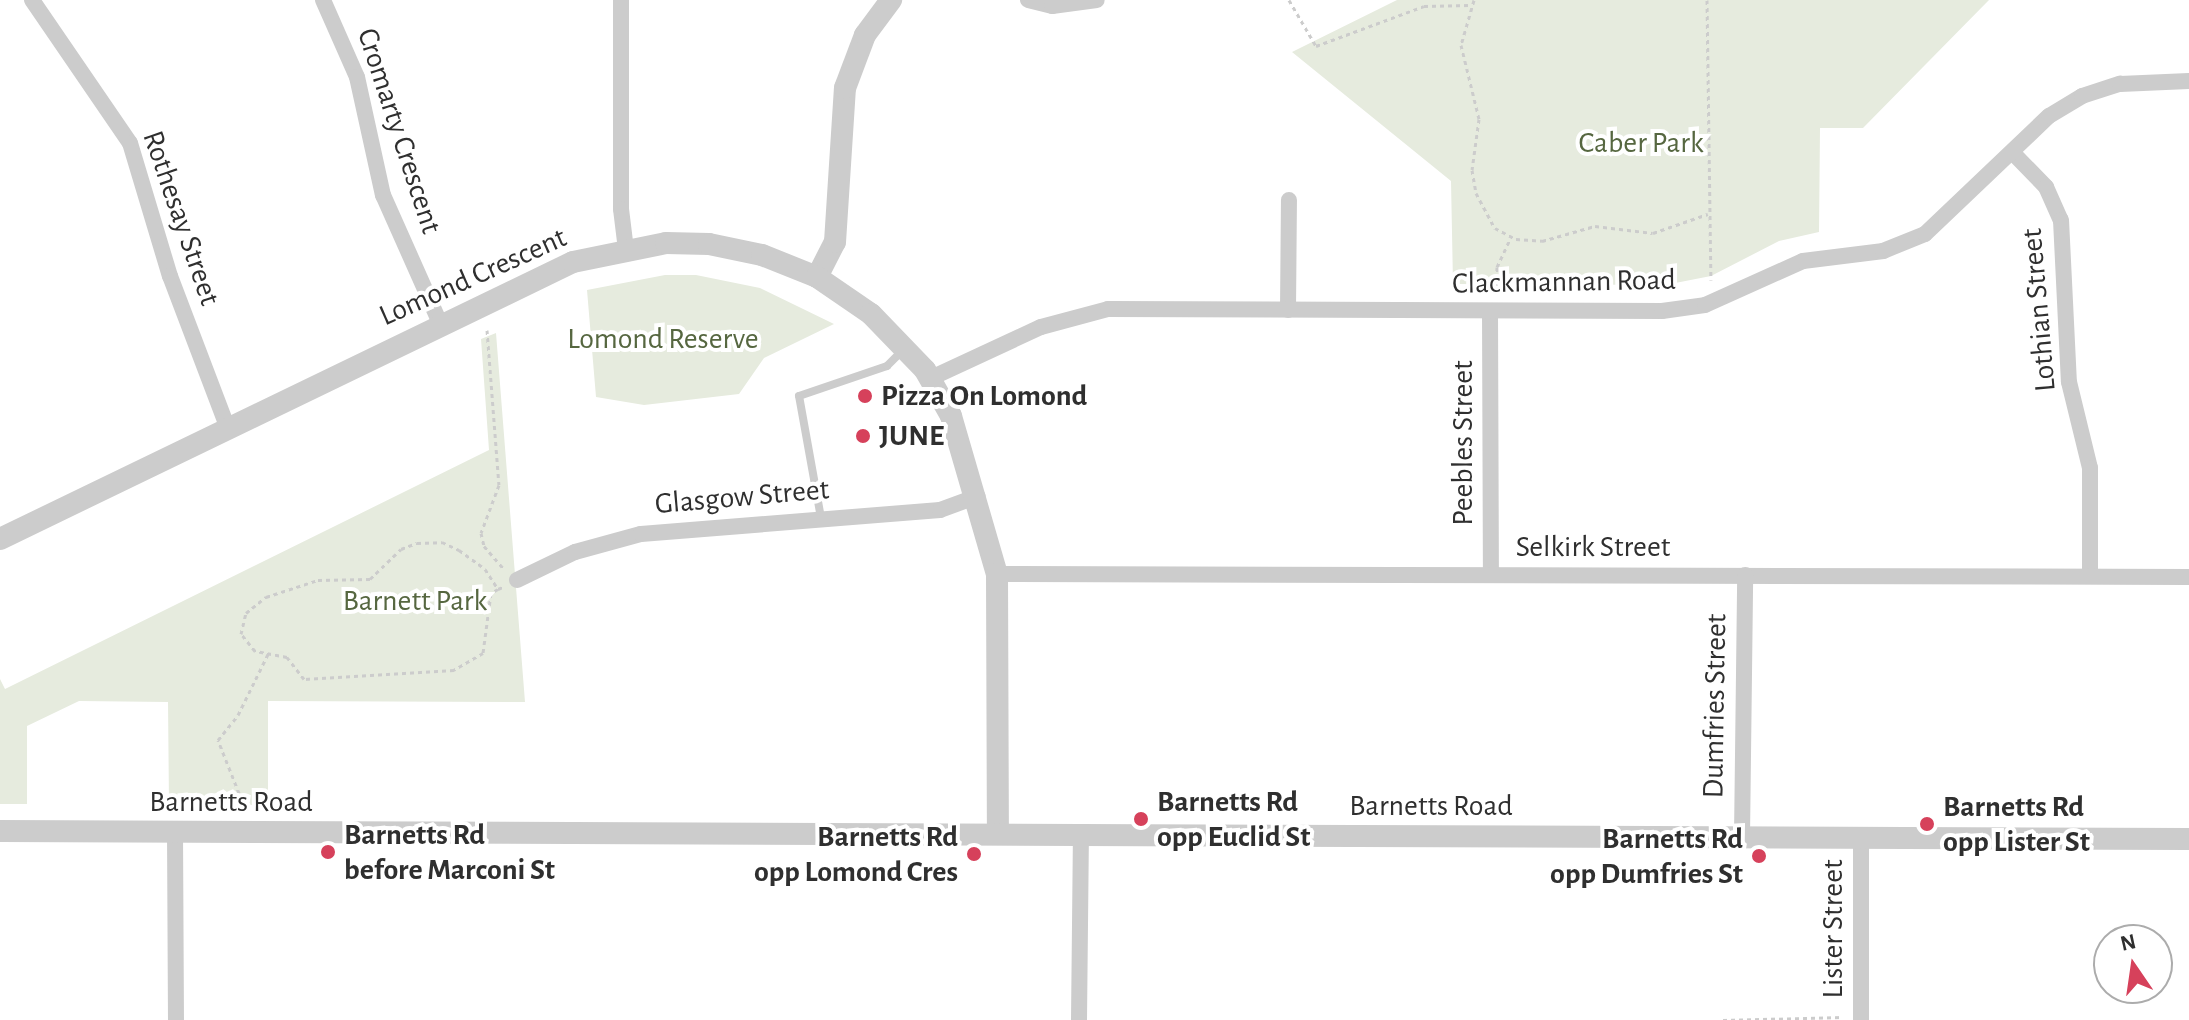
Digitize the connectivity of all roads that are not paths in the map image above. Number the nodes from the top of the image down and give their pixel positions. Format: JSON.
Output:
{"nodes":[{"id":1,"x":32,"y":0,"type":"edge"},
{"id":2,"x":323,"y":0,"type":"edge"},
{"id":3,"x":621,"y":0,"type":"edge"},
{"id":4,"x":891,"y":0,"type":"edge"},
{"id":5,"x":1028,"y":0,"type":"edge"},
{"id":6,"x":1097,"y":0,"type":"edge"},
{"id":7,"x":2189,"y":81,"type":"edge"},
{"id":8,"x":2012,"y":152,"type":"junction"},
{"id":9,"x":1289,"y":200,"type":"dead end"},
{"id":10,"x":626,"y":248,"type":"junction"},
{"id":11,"x":817,"y":277,"type":"junction"},
{"id":12,"x":1288,"y":310,"type":"junction"},
{"id":13,"x":1490,"y":311,"type":"junction"},
{"id":14,"x":440,"y":323,"type":"junction"},
{"id":15,"x":906,"y":348,"type":"junction"},
{"id":16,"x":931,"y":378,"type":"junction"},
{"id":17,"x":227,"y":426,"type":"junction"},
{"id":18,"x":978,"y":496,"type":"junction"},
{"id":19,"x":821,"y":518,"type":"junction"},
{"id":20,"x":0,"y":539,"type":"edge"},
{"id":21,"x":997,"y":574,"type":"junction"},
{"id":22,"x":1491,"y":574,"type":"junction"},
{"id":23,"x":1745,"y":575,"type":"junction"},
{"id":24,"x":2090,"y":576,"type":"junction"},
{"id":25,"x":2189,"y":577,"type":"edge"},
{"id":26,"x":515,"y":581,"type":"road end"},
{"id":27,"x":0,"y":831,"type":"edge"},
{"id":28,"x":175,"y":832,"type":"junction"},
{"id":29,"x":998,"y":834,"type":"junction"},
{"id":30,"x":1081,"y":835,"type":"junction"},
{"id":31,"x":1742,"y":837,"type":"junction"},
{"id":32,"x":1861,"y":838,"type":"junction"},
{"id":33,"x":2189,"y":839,"type":"edge"},
{"id":34,"x":176,"y":1020,"type":"edge"},
{"id":35,"x":1079,"y":1020,"type":"edge"},
{"id":36,"x":1861,"y":1020,"type":"edge"}],
"edges":[{"from":1,"to":17,"type":"street","name":"Rothesay Street"},
{"from":2,"to":14,"type":"street","name":"Cromarty Crescent"},
{"from":3,"to":10,"type":"street"},
{"from":4,"to":11,"type":"street"},
{"from":5,"to":6,"type":"street"},
{"from":7,"to":8,"type":"street","name":"Clackmannan Road"},
{"from":8,"to":13,"type":"street","name":"Clackmannan Road"},
{"from":8,"to":24,"type":"street","name":"Lothian Street"},
{"from":9,"to":12,"type":"street"},
{"from":10,"to":11,"type":"street","name":"Lomond Crescent"},
{"from":10,"to":14,"type":"street","name":"Lomond Crescent"},
{"from":11,"to":15,"type":"street","name":"Lomond Crescent"},
{"from":12,"to":13,"type":"street","name":"Clackmannan Road"},
{"from":12,"to":16,"type":"street","name":"Clackmannan Road"},
{"from":13,"to":22,"type":"street","name":"Peebles Street"},
{"from":14,"to":17,"type":"street","name":"Lomond Crescent"},
{"from":15,"to":16,"type":"street","name":"Lomond Crescent"},
{"from":15,"to":19,"type":"lane"},
{"from":16,"to":18,"type":"street","name":"Lomond Crescent"},
{"from":17,"to":20,"type":"street","name":"Lomond Crescent"},
{"from":18,"to":19,"type":"street","name":"Glasgow Street"},
{"from":18,"to":21,"type":"street","name":"Lomond Crescent"},
{"from":19,"to":26,"type":"street","name":"Glasgow Street"},
{"from":21,"to":22,"type":"street","name":"Selkirk Street"},
{"from":21,"to":29,"type":"street","name":"Lomond Crescent"},
{"from":22,"to":23,"type":"street","name":"Selkirk Street"},
{"from":23,"to":24,"type":"street","name":"Selkirk Street"},
{"from":23,"to":31,"type":"street","name":"Dumfries Street"},
{"from":24,"to":25,"type":"street","name":"Selkirk Street"},
{"from":27,"to":28,"type":"street","name":"Barnetts Road"},
{"from":28,"to":29,"type":"street","name":"Barnetts Road"},
{"from":28,"to":34,"type":"street"},
{"from":29,"to":30,"type":"street","name":"Barnetts Road"},
{"from":30,"to":31,"type":"street","name":"Barnetts Road"},
{"from":30,"to":35,"type":"street"},
{"from":31,"to":32,"type":"street","name":"Barnetts Road"},
{"from":32,"to":33,"type":"street","name":"Barnetts Road"},
{"from":32,"to":36,"type":"street","name":"Lister Street"}]}
